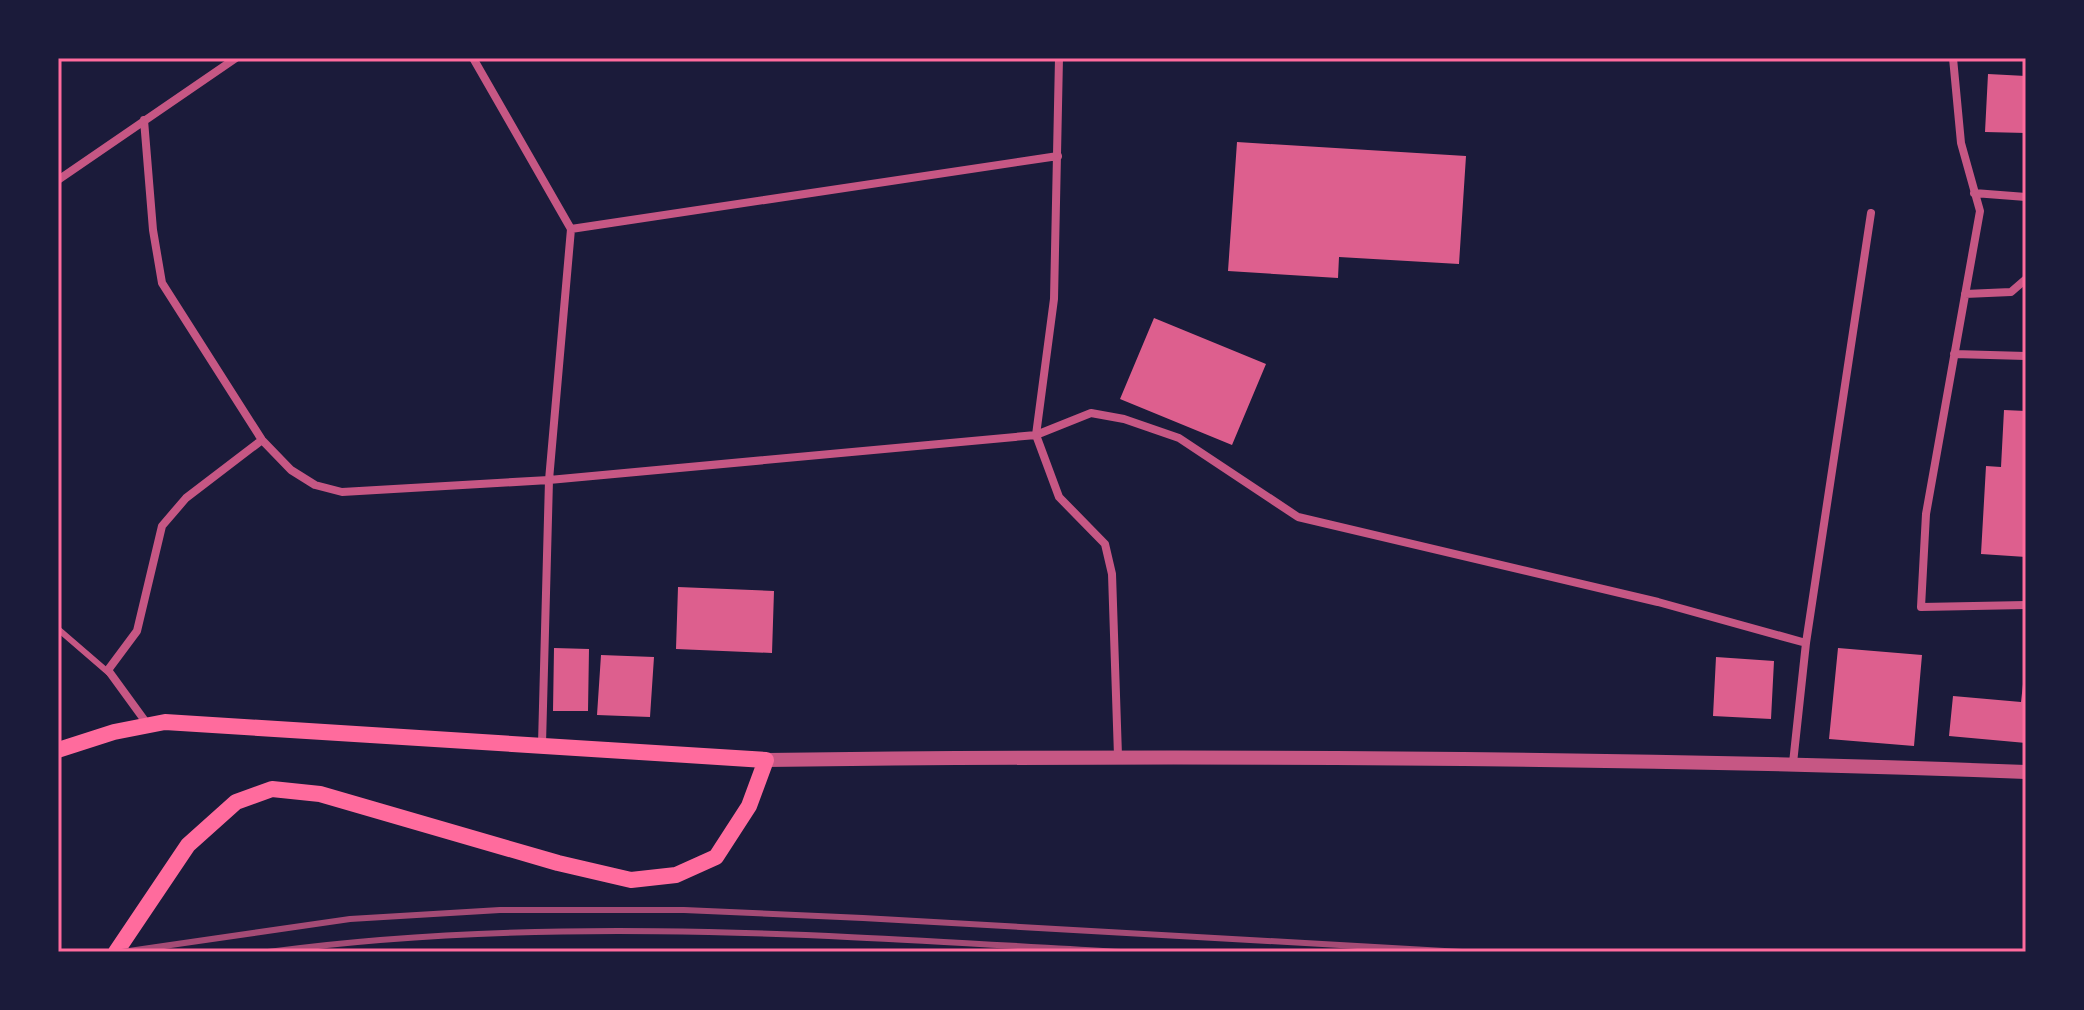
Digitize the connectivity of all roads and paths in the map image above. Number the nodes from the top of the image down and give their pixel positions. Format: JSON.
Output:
{"nodes":[{"id":1,"x":236,"y":58,"type":"edge"},
{"id":2,"x":473,"y":58,"type":"edge"},
{"id":3,"x":1059,"y":58,"type":"edge"},
{"id":4,"x":1953,"y":58,"type":"edge"},
{"id":5,"x":144,"y":120,"type":"junction"},
{"id":6,"x":1058,"y":156,"type":"junction"},
{"id":7,"x":58,"y":180,"type":"edge"},
{"id":8,"x":1974,"y":193,"type":"junction"},
{"id":9,"x":2026,"y":197,"type":"edge"},
{"id":10,"x":1871,"y":213,"type":"dead end"},
{"id":11,"x":571,"y":229,"type":"junction"},
{"id":12,"x":2026,"y":279,"type":"edge"},
{"id":13,"x":1965,"y":294,"type":"junction"},
{"id":14,"x":1954,"y":354,"type":"junction"},
{"id":15,"x":2026,"y":356,"type":"edge"},
{"id":16,"x":1036,"y":435,"type":"junction"},
{"id":17,"x":262,"y":440,"type":"junction"},
{"id":18,"x":549,"y":480,"type":"junction"},
{"id":19,"x":2026,"y":605,"type":"edge"},
{"id":20,"x":58,"y":629,"type":"edge"},
{"id":21,"x":1806,"y":643,"type":"junction"},
{"id":22,"x":112,"y":675,"type":"junction"},
{"id":23,"x":148,"y":725,"type":"junction"},
{"id":24,"x":542,"y":744,"type":"junction"},
{"id":25,"x":58,"y":750,"type":"edge"},
{"id":26,"x":1118,"y":756,"type":"junction"},
{"id":27,"x":766,"y":760,"type":"junction"},
{"id":28,"x":1793,"y":763,"type":"junction"},
{"id":29,"x":2026,"y":772,"type":"edge"},
{"id":30,"x":116,"y":952,"type":"edge"}],
"edges":[{"from":1,"to":5,"type":"street"},
{"from":2,"to":11,"type":"street"},
{"from":3,"to":6,"type":"street"},
{"from":4,"to":8,"type":"street"},
{"from":5,"to":7,"type":"street"},
{"from":5,"to":17,"type":"street"},
{"from":6,"to":11,"type":"street"},
{"from":6,"to":16,"type":"street"},
{"from":8,"to":9,"type":"street"},
{"from":8,"to":13,"type":"street"},
{"from":10,"to":21,"type":"street"},
{"from":11,"to":18,"type":"street"},
{"from":12,"to":13,"type":"street"},
{"from":13,"to":14,"type":"street"},
{"from":14,"to":15,"type":"street"},
{"from":14,"to":19,"type":"street"},
{"from":16,"to":18,"type":"street"},
{"from":16,"to":21,"type":"street"},
{"from":16,"to":26,"type":"street"},
{"from":17,"to":18,"type":"street"},
{"from":17,"to":22,"type":"street"},
{"from":18,"to":24,"type":"street"},
{"from":20,"to":22,"type":"lane"},
{"from":21,"to":28,"type":"street"},
{"from":22,"to":23,"type":"street"},
{"from":23,"to":24,"type":"main road"},
{"from":23,"to":25,"type":"main road"},
{"from":24,"to":27,"type":"main road"},
{"from":26,"to":27,"type":"street"},
{"from":26,"to":28,"type":"street"},
{"from":27,"to":30,"type":"main road"},
{"from":28,"to":29,"type":"street"}]}
